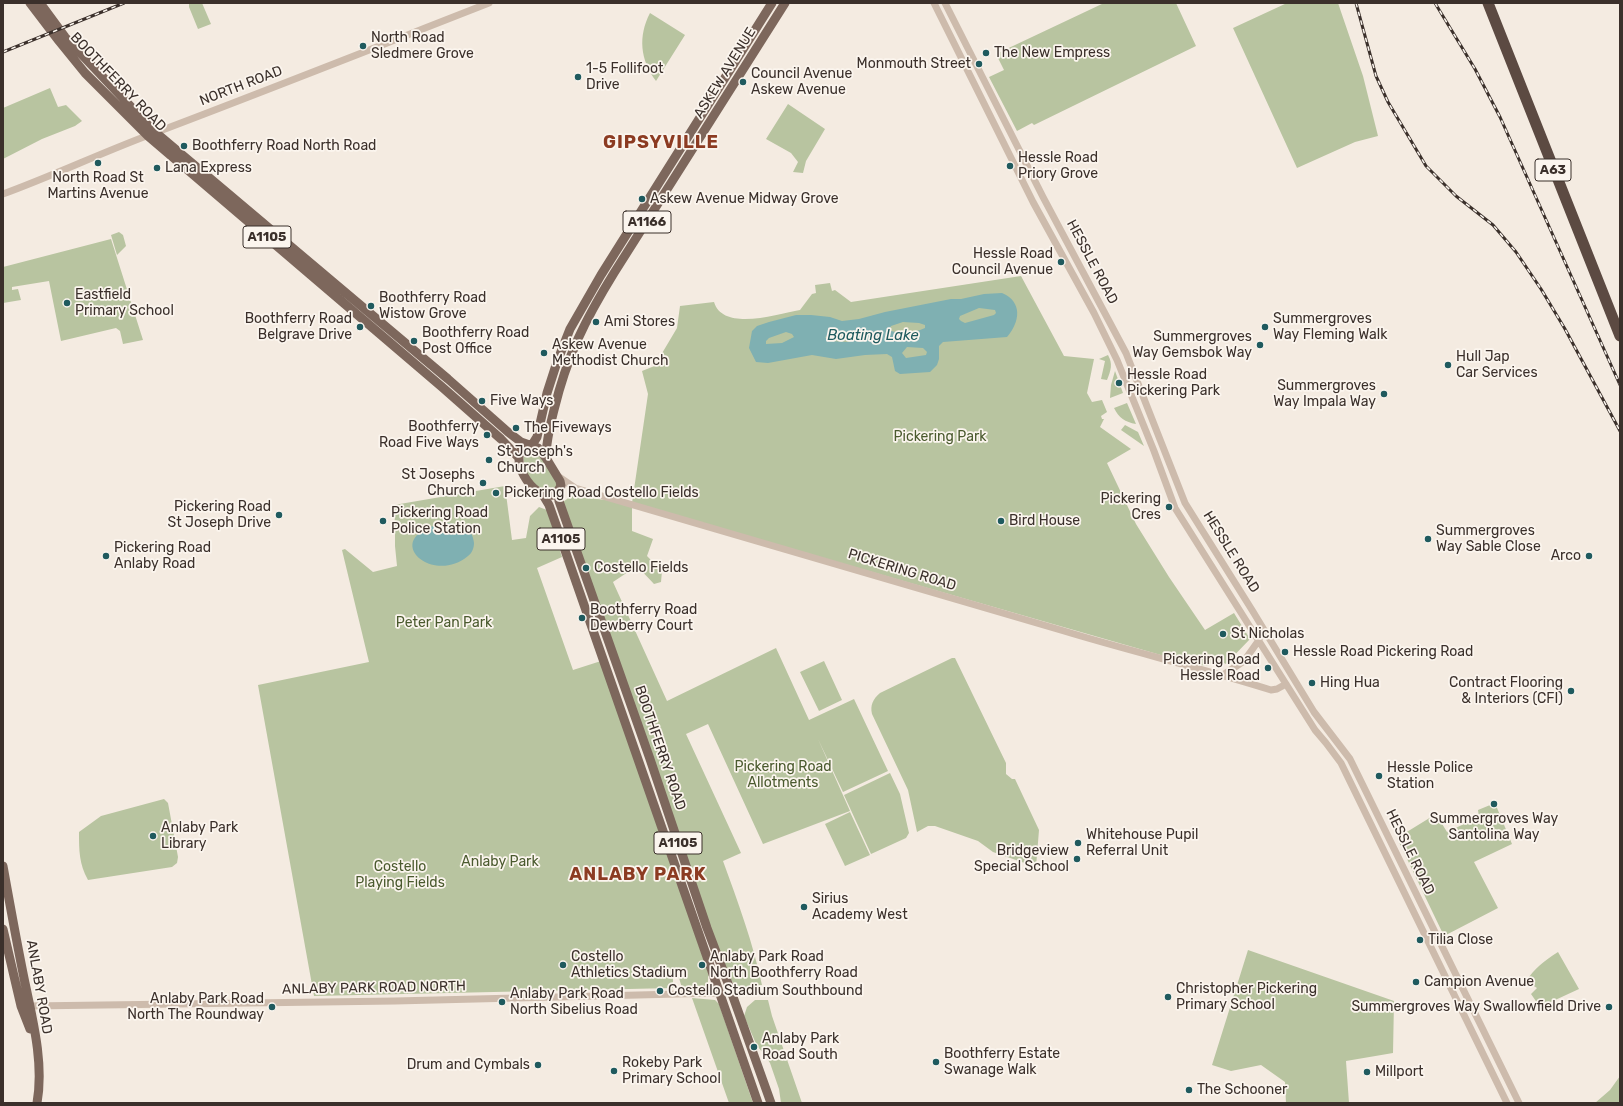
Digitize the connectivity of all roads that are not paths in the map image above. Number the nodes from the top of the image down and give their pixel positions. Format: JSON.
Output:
{"nodes":[{"id":1,"x":30,"y":3,"type":"edge"},
{"id":2,"x":40,"y":3,"type":"edge"},
{"id":3,"x":489,"y":3,"type":"edge"},
{"id":4,"x":772,"y":3,"type":"edge"},
{"id":5,"x":785,"y":3,"type":"edge"},
{"id":6,"x":934,"y":3,"type":"edge"},
{"id":7,"x":945,"y":3,"type":"edge"},
{"id":8,"x":1488,"y":3,"type":"edge"},
{"id":9,"x":1496,"y":3,"type":"edge"},
{"id":10,"x":151,"y":134,"type":"junction"},
{"id":11,"x":656,"y":189,"type":"junction"},
{"id":12,"x":3,"y":194,"type":"edge"},
{"id":13,"x":664,"y":194,"type":"junction"},
{"id":14,"x":1620,"y":319,"type":"edge"},
{"id":15,"x":1620,"y":336,"type":"edge"},
{"id":16,"x":530,"y":445,"type":"junction"},
{"id":17,"x":1163,"y":448,"type":"junction"},
{"id":18,"x":1154,"y":451,"type":"junction"},
{"id":19,"x":518,"y":457,"type":"junction"},
{"id":20,"x":546,"y":458,"type":"junction"},
{"id":21,"x":558,"y":477,"type":"junction"},
{"id":22,"x":574,"y":488,"type":"junction"},
{"id":23,"x":559,"y":491,"type":"junction"},
{"id":24,"x":543,"y":495,"type":"junction"},
{"id":25,"x":1258,"y":640,"type":"junction"},
{"id":26,"x":1223,"y":675,"type":"junction"},
{"id":27,"x":1286,"y":684,"type":"junction"},
{"id":28,"x":3,"y":866,"type":"edge"},
{"id":29,"x":3,"y":929,"type":"edge"},
{"id":30,"x":719,"y":993,"type":"junction"},
{"id":31,"x":30,"y":1006,"type":"junction"},
{"id":32,"x":35,"y":1043,"type":"junction"},
{"id":33,"x":37,"y":1103,"type":"edge"},
{"id":34,"x":758,"y":1103,"type":"edge"},
{"id":35,"x":771,"y":1103,"type":"edge"},
{"id":36,"x":1507,"y":1103,"type":"edge"},
{"id":37,"x":1519,"y":1103,"type":"edge"}],
"edges":[{"from":1,"to":10,"type":"main road","name":"BOOTHFERRY ROAD","number":"A1105"},
{"from":2,"to":10,"type":"main road","name":"BOOTHFERRY ROAD","number":"A1105"},
{"from":3,"to":10,"type":"street","name":"NORTH ROAD"},
{"from":4,"to":11,"type":"main road","name":"ASKEW AVENUE","number":"A1166"},
{"from":5,"to":13,"type":"main road","name":"ASKEW AVENUE","number":"A1166"},
{"from":6,"to":18,"type":"street","name":"HESSLE ROAD"},
{"from":7,"to":17,"type":"street","name":"HESSLE ROAD"},
{"from":8,"to":15,"type":"highway","number":"A63"},
{"from":9,"to":14,"type":"highway","number":"A63"},
{"from":10,"to":12,"type":"street","name":"NORTH ROAD"},
{"from":10,"to":16,"type":"main road","name":"BOOTHFERRY ROAD","number":"A1105"},
{"from":10,"to":19,"type":"main road","name":"BOOTHFERRY ROAD","number":"A1105"},
{"from":11,"to":13,"type":"main road"},
{"from":11,"to":16,"type":"main road","name":"ASKEW AVENUE","number":"A1166"},
{"from":13,"to":20,"type":"main road","name":"ASKEW AVENUE","number":"A1166"},
{"from":16,"to":19,"type":"main road"},
{"from":16,"to":20,"type":"main road","number":"A1105"},
{"from":17,"to":18,"type":"street"},
{"from":17,"to":37,"type":"street","name":"HESSLE ROAD"},
{"from":18,"to":25,"type":"street","name":"HESSLE ROAD"},
{"from":19,"to":24,"type":"main road","number":"A1105"},
{"from":20,"to":21,"type":"main road","number":"A1105"},
{"from":21,"to":22,"type":"street","name":"PICKERING ROAD"},
{"from":21,"to":23,"type":"main road","number":"A1105"},
{"from":22,"to":23,"type":"street","name":"PICKERING ROAD"},
{"from":22,"to":26,"type":"street","name":"PICKERING ROAD"},
{"from":23,"to":24,"type":"main road"},
{"from":23,"to":35,"type":"main road","name":"BOOTHFERRY ROAD","number":"A1105"},
{"from":24,"to":30,"type":"main road","name":"BOOTHFERRY ROAD","number":"A1105"},
{"from":25,"to":26,"type":"street"},
{"from":25,"to":27,"type":"street","name":"HESSLE ROAD"},
{"from":26,"to":27,"type":"street","name":"PICKERING ROAD"},
{"from":27,"to":36,"type":"street","name":"HESSLE ROAD"},
{"from":28,"to":31,"type":"main road","name":"ANLABY ROAD"},
{"from":29,"to":32,"type":"main road","name":"ANLABY ROAD"},
{"from":30,"to":31,"type":"street","name":"ANLABY PARK ROAD NORTH"},
{"from":30,"to":34,"type":"main road","name":"BOOTHFERRY ROAD","number":"A1105"},
{"from":31,"to":32,"type":"main road","name":"ANLABY ROAD"},
{"from":32,"to":33,"type":"main road"}]}
